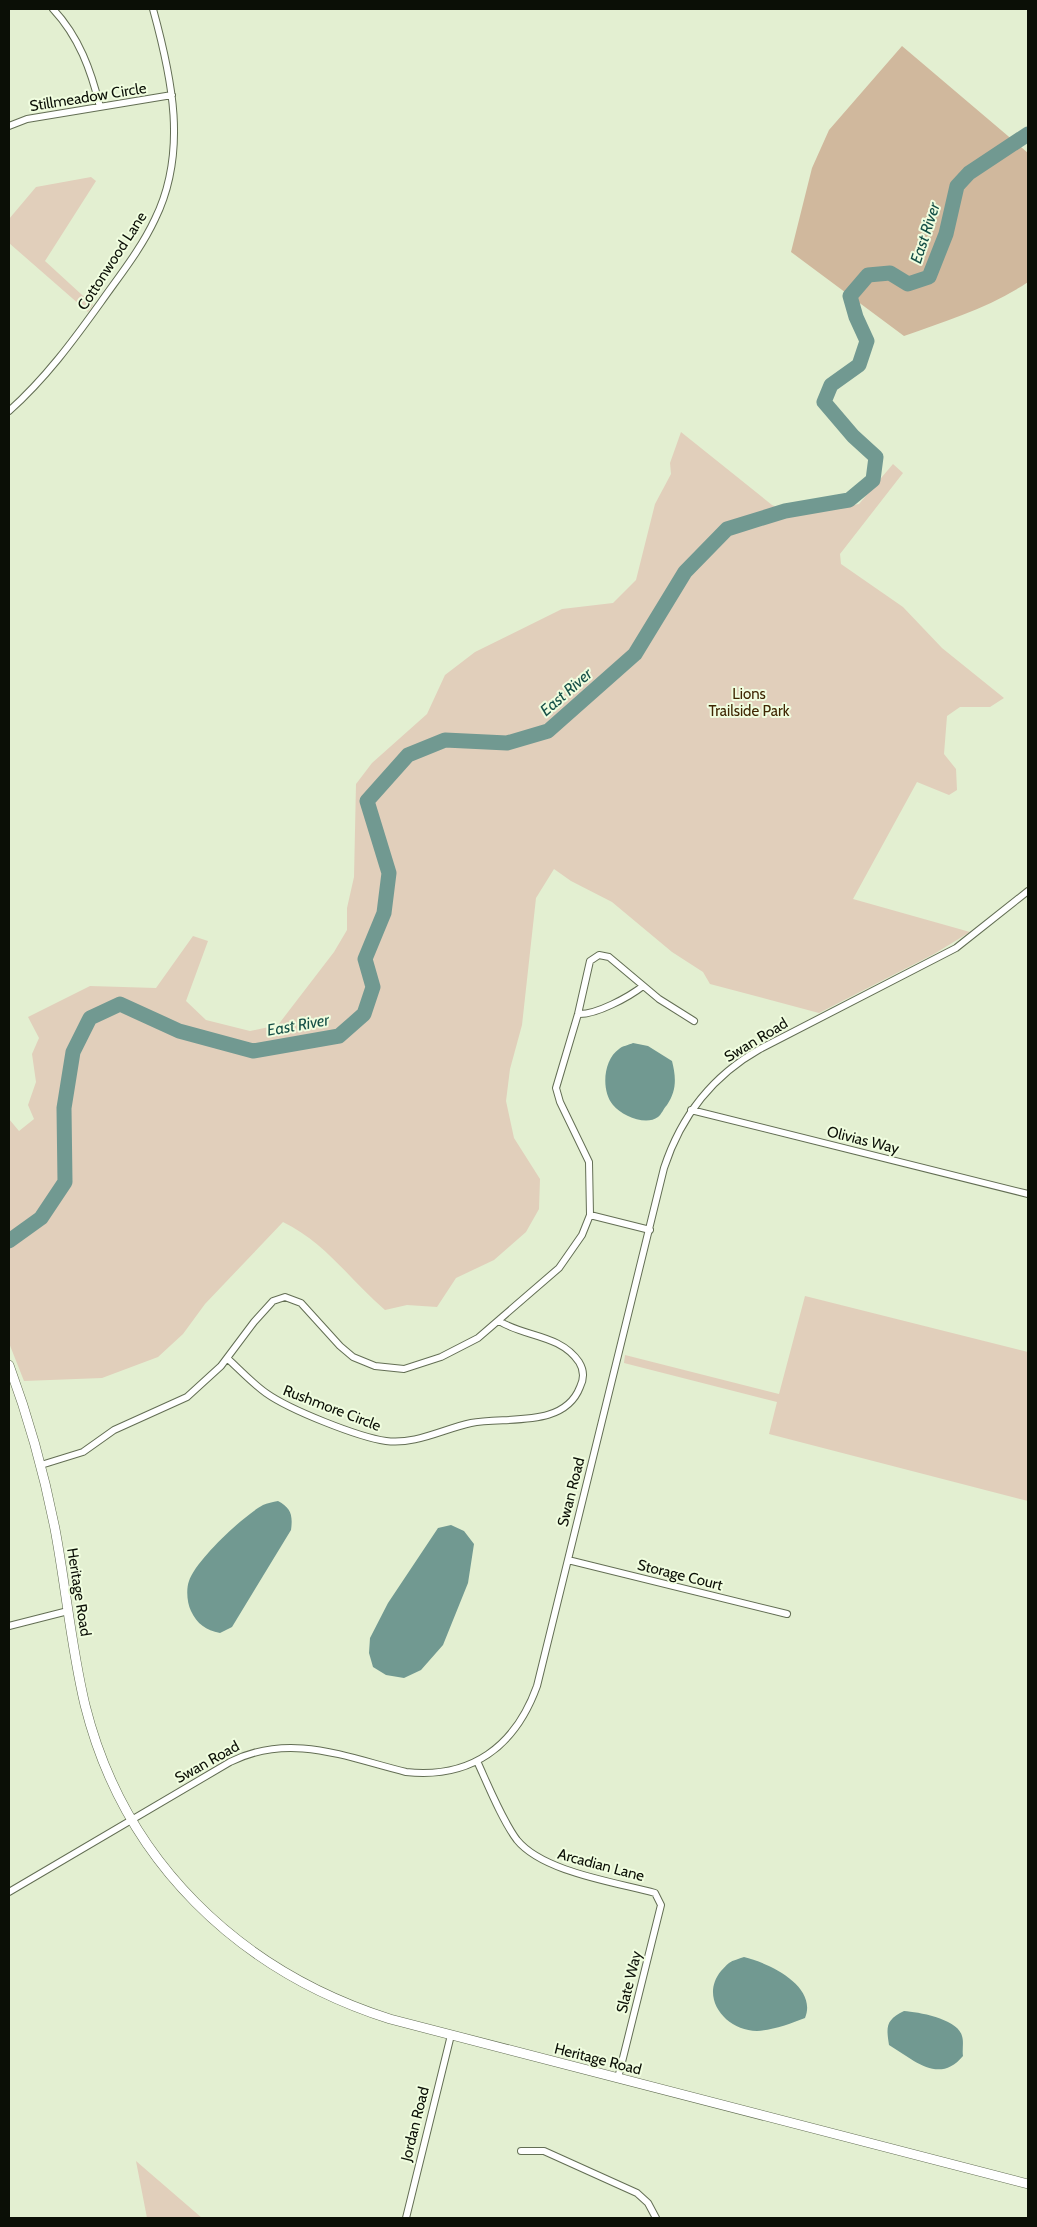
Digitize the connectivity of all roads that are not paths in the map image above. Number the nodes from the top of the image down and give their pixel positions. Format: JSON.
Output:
{"nodes":[{"id":1,"x":53,"y":9,"type":"edge"},
{"id":2,"x":153,"y":9,"type":"edge"},
{"id":3,"x":172,"y":95,"type":"junction"},
{"id":4,"x":100,"y":107,"type":"junction"},
{"id":5,"x":9,"y":126,"type":"edge"},
{"id":6,"x":9,"y":412,"type":"edge"},
{"id":7,"x":1028,"y":891,"type":"edge"},
{"id":8,"x":643,"y":986,"type":"junction"},
{"id":9,"x":578,"y":1014,"type":"junction"},
{"id":10,"x":694,"y":1021,"type":"dead end"},
{"id":11,"x":691,"y":1110,"type":"junction"},
{"id":12,"x":1028,"y":1194,"type":"edge"},
{"id":13,"x":590,"y":1215,"type":"junction"},
{"id":14,"x":650,"y":1230,"type":"junction"},
{"id":15,"x":499,"y":1321,"type":"junction"},
{"id":16,"x":227,"y":1358,"type":"junction"},
{"id":17,"x":9,"y":1365,"type":"edge"},
{"id":18,"x":41,"y":1465,"type":"junction"},
{"id":19,"x":568,"y":1560,"type":"junction"},
{"id":20,"x":68,"y":1611,"type":"junction"},
{"id":21,"x":786,"y":1614,"type":"dead end"},
{"id":22,"x":9,"y":1626,"type":"edge"},
{"id":23,"x":476,"y":1761,"type":"junction"},
{"id":24,"x":132,"y":1820,"type":"junction"},
{"id":25,"x":9,"y":1892,"type":"edge"},
{"id":26,"x":655,"y":1893,"type":"joint"},
{"id":27,"x":451,"y":2035,"type":"junction"},
{"id":28,"x":618,"y":2078,"type":"junction"},
{"id":29,"x":521,"y":2151,"type":"dead end"},
{"id":30,"x":1028,"y":2184,"type":"edge"},
{"id":31,"x":406,"y":2218,"type":"edge"},
{"id":32,"x":656,"y":2218,"type":"edge"}],
"edges":[{"from":1,"to":4,"type":"street"},
{"from":2,"to":3,"type":"street","name":"Cottonwood Lane"},
{"from":3,"to":4,"type":"street","name":"Stillmeadow Circle"},
{"from":3,"to":6,"type":"street","name":"Cottonwood Lane"},
{"from":4,"to":5,"type":"street","name":"Stillmeadow Circle"},
{"from":7,"to":11,"type":"street","name":"Swan Road"},
{"from":8,"to":9,"type":"street"},
{"from":8,"to":9,"type":"street"},
{"from":8,"to":10,"type":"street"},
{"from":9,"to":13,"type":"street"},
{"from":11,"to":12,"type":"street","name":"Olivias Way"},
{"from":11,"to":14,"type":"street","name":"Swan Road"},
{"from":13,"to":14,"type":"street"},
{"from":13,"to":15,"type":"street"},
{"from":14,"to":19,"type":"street","name":"Swan Road"},
{"from":15,"to":16,"type":"street"},
{"from":15,"to":16,"type":"street","name":"Rushmore Circle"},
{"from":16,"to":18,"type":"street"},
{"from":17,"to":18,"type":"main road","name":"Heritage Road"},
{"from":18,"to":20,"type":"main road","name":"Heritage Road"},
{"from":19,"to":21,"type":"street","name":"Storage Court"},
{"from":19,"to":23,"type":"street","name":"Swan Road"},
{"from":20,"to":22,"type":"street"},
{"from":20,"to":24,"type":"main road","name":"Heritage Road"},
{"from":23,"to":24,"type":"street","name":"Swan Road"},
{"from":23,"to":26,"type":"street","name":"Arcadian Lane"},
{"from":24,"to":25,"type":"street","name":"Swan Road"},
{"from":24,"to":27,"type":"main road","name":"Heritage Road"},
{"from":26,"to":28,"type":"street","name":"Slate Way"},
{"from":27,"to":28,"type":"main road","name":"Heritage Road"},
{"from":27,"to":31,"type":"street","name":"Jordan Road"},
{"from":28,"to":30,"type":"main road","name":"Heritage Road"},
{"from":29,"to":32,"type":"street"}]}
